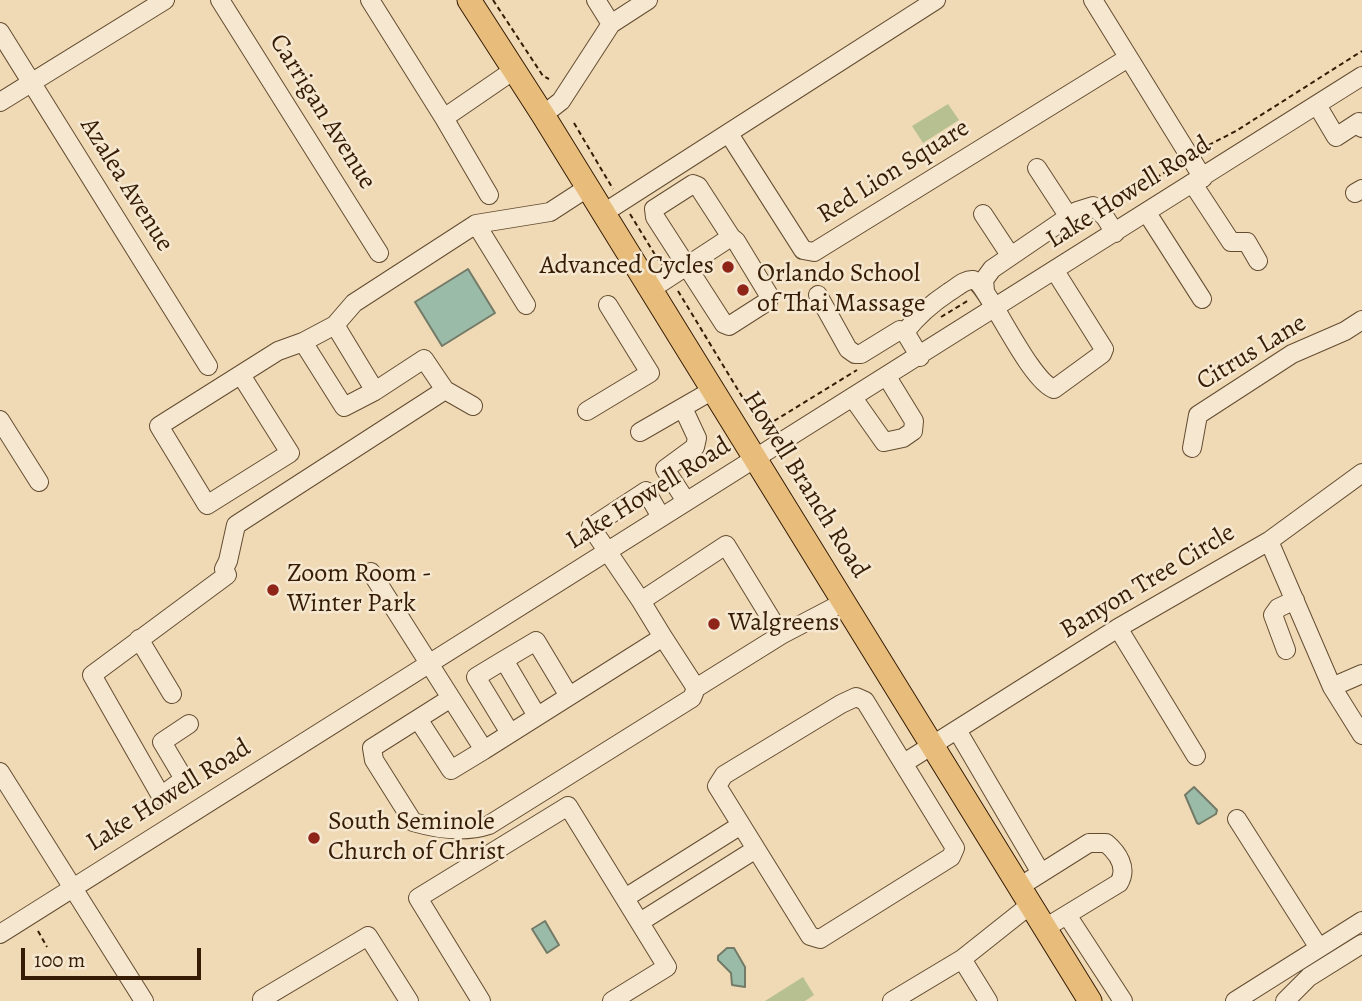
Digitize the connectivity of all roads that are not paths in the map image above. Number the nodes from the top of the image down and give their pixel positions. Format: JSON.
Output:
{"nodes":[{"id":1,"x":165,"y":0,"type":"edge"},
{"id":2,"x":220,"y":0,"type":"edge"},
{"id":3,"x":370,"y":0,"type":"edge"},
{"id":4,"x":469,"y":0,"type":"edge"},
{"id":5,"x":596,"y":0,"type":"edge"},
{"id":6,"x":648,"y":0,"type":"edge"},
{"id":7,"x":936,"y":0,"type":"edge"},
{"id":8,"x":1093,"y":0,"type":"edge"},
{"id":9,"x":611,"y":24,"type":"junction"},
{"id":10,"x":0,"y":32,"type":"edge"},
{"id":11,"x":1128,"y":58,"type":"junction"},
{"id":12,"x":514,"y":70,"type":"junction"},
{"id":13,"x":1362,"y":76,"type":"edge"},
{"id":14,"x":31,"y":83,"type":"junction"},
{"id":15,"x":0,"y":102,"type":"edge"},
{"id":16,"x":1317,"y":105,"type":"junction"},
{"id":17,"x":543,"y":114,"type":"junction"},
{"id":18,"x":444,"y":118,"type":"junction"},
{"id":19,"x":1362,"y":128,"type":"edge"},
{"id":20,"x":729,"y":134,"type":"junction"},
{"id":21,"x":1037,"y":167,"type":"dead end"},
{"id":22,"x":1198,"y":181,"type":"junction"},
{"id":23,"x":587,"y":188,"type":"junction"},
{"id":24,"x":489,"y":195,"type":"dead end"},
{"id":25,"x":1147,"y":213,"type":"junction"},
{"id":26,"x":602,"y":214,"type":"junction"},
{"id":27,"x":983,"y":214,"type":"dead end"},
{"id":28,"x":1069,"y":217,"type":"junction"},
{"id":29,"x":476,"y":225,"type":"junction"},
{"id":30,"x":1115,"y":233,"type":"junction"},
{"id":31,"x":731,"y":237,"type":"junction"},
{"id":32,"x":379,"y":253,"type":"dead end"},
{"id":33,"x":1010,"y":255,"type":"junction"},
{"id":34,"x":1258,"y":261,"type":"dead end"},
{"id":35,"x":688,"y":266,"type":"junction"},
{"id":36,"x":1063,"y":283,"type":"junction"},
{"id":37,"x":650,"y":290,"type":"junction"},
{"id":38,"x":980,"y":293,"type":"junction"},
{"id":39,"x":818,"y":295,"type":"dead end"},
{"id":40,"x":1202,"y":299,"type":"dead end"},
{"id":41,"x":526,"y":305,"type":"dead end"},
{"id":42,"x":608,"y":305,"type":"dead end"},
{"id":43,"x":1362,"y":320,"type":"edge"},
{"id":44,"x":1003,"y":323,"type":"junction"},
{"id":45,"x":335,"y":325,"type":"junction"},
{"id":46,"x":905,"y":332,"type":"junction"},
{"id":47,"x":303,"y":342,"type":"junction"},
{"id":48,"x":919,"y":357,"type":"junction"},
{"id":49,"x":208,"y":366,"type":"dead end"},
{"id":50,"x":241,"y":375,"type":"junction"},
{"id":51,"x":887,"y":377,"type":"junction"},
{"id":52,"x":445,"y":390,"type":"junction"},
{"id":53,"x":713,"y":390,"type":"junction"},
{"id":54,"x":375,"y":391,"type":"junction"},
{"id":55,"x":853,"y":398,"type":"junction"},
{"id":56,"x":473,"y":406,"type":"dead end"},
{"id":57,"x":683,"y":408,"type":"junction"},
{"id":58,"x":587,"y":411,"type":"dead end"},
{"id":59,"x":0,"y":419,"type":"edge"},
{"id":60,"x":640,"y":432,"type":"dead end"},
{"id":61,"x":1192,"y":448,"type":"dead end"},
{"id":62,"x":756,"y":458,"type":"junction"},
{"id":63,"x":1362,"y":473,"type":"edge"},
{"id":64,"x":39,"y":482,"type":"dead end"},
{"id":65,"x":687,"y":501,"type":"junction"},
{"id":66,"x":661,"y":517,"type":"junction"},
{"id":67,"x":1269,"y":541,"type":"junction"},
{"id":68,"x":606,"y":552,"type":"junction"},
{"id":69,"x":371,"y":572,"type":"dead end"},
{"id":70,"x":1295,"y":600,"type":"junction"},
{"id":71,"x":641,"y":601,"type":"junction"},
{"id":72,"x":844,"y":602,"type":"junction"},
{"id":73,"x":1118,"y":628,"type":"junction"},
{"id":74,"x":781,"y":635,"type":"junction"},
{"id":75,"x":663,"y":637,"type":"junction"},
{"id":76,"x":139,"y":639,"type":"junction"},
{"id":77,"x":1286,"y":650,"type":"dead end"},
{"id":78,"x":504,"y":660,"type":"junction"},
{"id":79,"x":429,"y":664,"type":"junction"},
{"id":80,"x":1362,"y":674,"type":"edge"},
{"id":81,"x":1332,"y":687,"type":"junction"},
{"id":82,"x":696,"y":688,"type":"junction"},
{"id":83,"x":172,"y":694,"type":"dead end"},
{"id":84,"x":569,"y":696,"type":"junction"},
{"id":85,"x":451,"y":698,"type":"junction"},
{"id":86,"x":537,"y":716,"type":"junction"},
{"id":87,"x":418,"y":719,"type":"junction"},
{"id":88,"x":189,"y":724,"type":"dead end"},
{"id":89,"x":957,"y":730,"type":"junction"},
{"id":90,"x":510,"y":733,"type":"junction"},
{"id":91,"x":1362,"y":735,"type":"edge"},
{"id":92,"x":932,"y":746,"type":"junction"},
{"id":93,"x":484,"y":750,"type":"junction"},
{"id":94,"x":1196,"y":757,"type":"dead end"},
{"id":95,"x":904,"y":763,"type":"junction"},
{"id":96,"x":0,"y":772,"type":"edge"},
{"id":97,"x":1237,"y":819,"type":"dead end"},
{"id":98,"x":741,"y":825,"type":"junction"},
{"id":99,"x":756,"y":849,"type":"junction"},
{"id":100,"x":1041,"y":873,"type":"junction"},
{"id":101,"x":73,"y":888,"type":"junction"},
{"id":102,"x":1025,"y":896,"type":"junction"},
{"id":103,"x":625,"y":898,"type":"junction"},
{"id":104,"x":1067,"y":915,"type":"junction"},
{"id":105,"x":1362,"y":921,"type":"edge"},
{"id":106,"x":640,"y":922,"type":"junction"},
{"id":107,"x":1045,"y":928,"type":"junction"},
{"id":108,"x":0,"y":934,"type":"edge"},
{"id":109,"x":1362,"y":944,"type":"edge"},
{"id":110,"x":1319,"y":948,"type":"junction"},
{"id":111,"x":961,"y":959,"type":"junction"},
{"id":112,"x":144,"y":1001,"type":"edge"},
{"id":113,"x":264,"y":1001,"type":"edge"},
{"id":114,"x":409,"y":1001,"type":"edge"},
{"id":115,"x":481,"y":1001,"type":"edge"},
{"id":116,"x":612,"y":1001,"type":"edge"},
{"id":117,"x":892,"y":1001,"type":"edge"},
{"id":118,"x":988,"y":1001,"type":"edge"},
{"id":119,"x":1090,"y":1001,"type":"edge"},
{"id":120,"x":1123,"y":1001,"type":"edge"},
{"id":121,"x":1235,"y":1001,"type":"edge"},
{"id":122,"x":1285,"y":1001,"type":"edge"}],
"edges":[{"from":1,"to":14,"type":"street"},
{"from":2,"to":32,"type":"street","name":"Carrigan Avenue"},
{"from":3,"to":18,"type":"street"},
{"from":4,"to":12,"type":"main road","name":"Howell Branch Road"},
{"from":5,"to":9,"type":"street"},
{"from":6,"to":9,"type":"street"},
{"from":7,"to":20,"type":"street"},
{"from":8,"to":11,"type":"street"},
{"from":9,"to":17,"type":"street"},
{"from":10,"to":14,"type":"street","name":"Azalea Avenue"},
{"from":11,"to":20,"type":"street","name":"Red Lion Square"},
{"from":11,"to":22,"type":"street"},
{"from":12,"to":17,"type":"main road","name":"Howell Branch Road"},
{"from":12,"to":18,"type":"street"},
{"from":13,"to":16,"type":"street","name":"Lake Howell Road"},
{"from":14,"to":15,"type":"street"},
{"from":14,"to":49,"type":"street","name":"Azalea Avenue"},
{"from":16,"to":19,"type":"street"},
{"from":16,"to":22,"type":"street","name":"Lake Howell Road"},
{"from":17,"to":23,"type":"main road","name":"Howell Branch Road"},
{"from":18,"to":24,"type":"street"},
{"from":20,"to":26,"type":"street"},
{"from":21,"to":28,"type":"street"},
{"from":22,"to":25,"type":"street","name":"Lake Howell Road"},
{"from":22,"to":34,"type":"street"},
{"from":23,"to":26,"type":"main road","name":"Howell Branch Road"},
{"from":23,"to":29,"type":"street"},
{"from":25,"to":30,"type":"street","name":"Lake Howell Road"},
{"from":25,"to":40,"type":"street"},
{"from":26,"to":37,"type":"main road","name":"Howell Branch Road"},
{"from":27,"to":33,"type":"street"},
{"from":28,"to":30,"type":"street"},
{"from":28,"to":33,"type":"street"},
{"from":29,"to":41,"type":"street"},
{"from":29,"to":45,"type":"street"},
{"from":30,"to":36,"type":"street","name":"Lake Howell Road"},
{"from":31,"to":35,"type":"street"},
{"from":31,"to":35,"type":"street"},
{"from":31,"to":35,"type":"street"},
{"from":33,"to":38,"type":"street"},
{"from":35,"to":37,"type":"street"},
{"from":36,"to":44,"type":"street","name":"Lake Howell Road"},
{"from":36,"to":44,"type":"street"},
{"from":37,"to":53,"type":"main road","name":"Howell Branch Road"},
{"from":38,"to":44,"type":"street"},
{"from":38,"to":46,"type":"street"},
{"from":39,"to":46,"type":"street"},
{"from":42,"to":58,"type":"street"},
{"from":43,"to":61,"type":"street","name":"Citrus Lane"},
{"from":44,"to":48,"type":"street","name":"Lake Howell Road"},
{"from":45,"to":47,"type":"street"},
{"from":45,"to":54,"type":"street"},
{"from":46,"to":48,"type":"street"},
{"from":47,"to":50,"type":"street"},
{"from":47,"to":54,"type":"street"},
{"from":48,"to":51,"type":"street","name":"Lake Howell Road"},
{"from":50,"to":50,"type":"street"},
{"from":51,"to":55,"type":"street","name":"Lake Howell Road"},
{"from":51,"to":55,"type":"street"},
{"from":52,"to":54,"type":"street"},
{"from":52,"to":56,"type":"street"},
{"from":52,"to":76,"type":"street"},
{"from":53,"to":57,"type":"street"},
{"from":53,"to":62,"type":"main road","name":"Howell Branch Road"},
{"from":55,"to":62,"type":"street","name":"Lake Howell Road"},
{"from":57,"to":60,"type":"street"},
{"from":57,"to":65,"type":"street"},
{"from":59,"to":64,"type":"street"},
{"from":62,"to":65,"type":"street","name":"Lake Howell Road"},
{"from":62,"to":72,"type":"main road","name":"Howell Branch Road"},
{"from":63,"to":67,"type":"street","name":"Banyon Tree Circle"},
{"from":65,"to":66,"type":"street","name":"Lake Howell Road"},
{"from":66,"to":68,"type":"street","name":"Lake Howell Road"},
{"from":66,"to":68,"type":"street"},
{"from":67,"to":70,"type":"street"},
{"from":67,"to":73,"type":"street","name":"Banyon Tree Circle"},
{"from":68,"to":71,"type":"street"},
{"from":68,"to":79,"type":"street","name":"Lake Howell Road"},
{"from":69,"to":79,"type":"street"},
{"from":70,"to":77,"type":"street"},
{"from":70,"to":81,"type":"street"},
{"from":71,"to":74,"type":"street"},
{"from":71,"to":75,"type":"street"},
{"from":72,"to":74,"type":"street"},
{"from":72,"to":92,"type":"main road","name":"Howell Branch Road"},
{"from":73,"to":89,"type":"street","name":"Banyon Tree Circle"},
{"from":73,"to":94,"type":"street"},
{"from":74,"to":82,"type":"street"},
{"from":75,"to":82,"type":"street"},
{"from":75,"to":84,"type":"street"},
{"from":76,"to":83,"type":"street"},
{"from":76,"to":88,"type":"street"},
{"from":78,"to":84,"type":"street"},
{"from":78,"to":86,"type":"street"},
{"from":78,"to":90,"type":"street"},
{"from":79,"to":85,"type":"street"},
{"from":79,"to":101,"type":"street","name":"Lake Howell Road"},
{"from":80,"to":81,"type":"street"},
{"from":81,"to":91,"type":"street"},
{"from":82,"to":87,"type":"street"},
{"from":84,"to":86,"type":"street"},
{"from":85,"to":87,"type":"street"},
{"from":85,"to":93,"type":"street"},
{"from":86,"to":90,"type":"street"},
{"from":87,"to":93,"type":"street"},
{"from":89,"to":92,"type":"street","name":"Banyon Tree Circle"},
{"from":89,"to":100,"type":"street"},
{"from":90,"to":93,"type":"street"},
{"from":92,"to":95,"type":"street","name":"Banyon Tree Circle"},
{"from":92,"to":102,"type":"main road","name":"Howell Branch Road"},
{"from":95,"to":98,"type":"street"},
{"from":95,"to":99,"type":"street"},
{"from":96,"to":101,"type":"street"},
{"from":97,"to":110,"type":"street"},
{"from":98,"to":99,"type":"street"},
{"from":98,"to":103,"type":"street"},
{"from":99,"to":106,"type":"street"},
{"from":100,"to":102,"type":"street"},
{"from":100,"to":104,"type":"street"},
{"from":101,"to":108,"type":"street","name":"Lake Howell Road"},
{"from":101,"to":112,"type":"street"},
{"from":102,"to":107,"type":"main road","name":"Howell Branch Road"},
{"from":102,"to":111,"type":"street"},
{"from":103,"to":106,"type":"street"},
{"from":103,"to":115,"type":"street"},
{"from":104,"to":107,"type":"street"},
{"from":104,"to":120,"type":"street"},
{"from":105,"to":110,"type":"street"},
{"from":106,"to":116,"type":"street"},
{"from":107,"to":119,"type":"main road","name":"Howell Branch Road"},
{"from":109,"to":122,"type":"street"},
{"from":110,"to":121,"type":"street"},
{"from":111,"to":117,"type":"street"},
{"from":111,"to":118,"type":"street"},
{"from":113,"to":114,"type":"street"}]}
